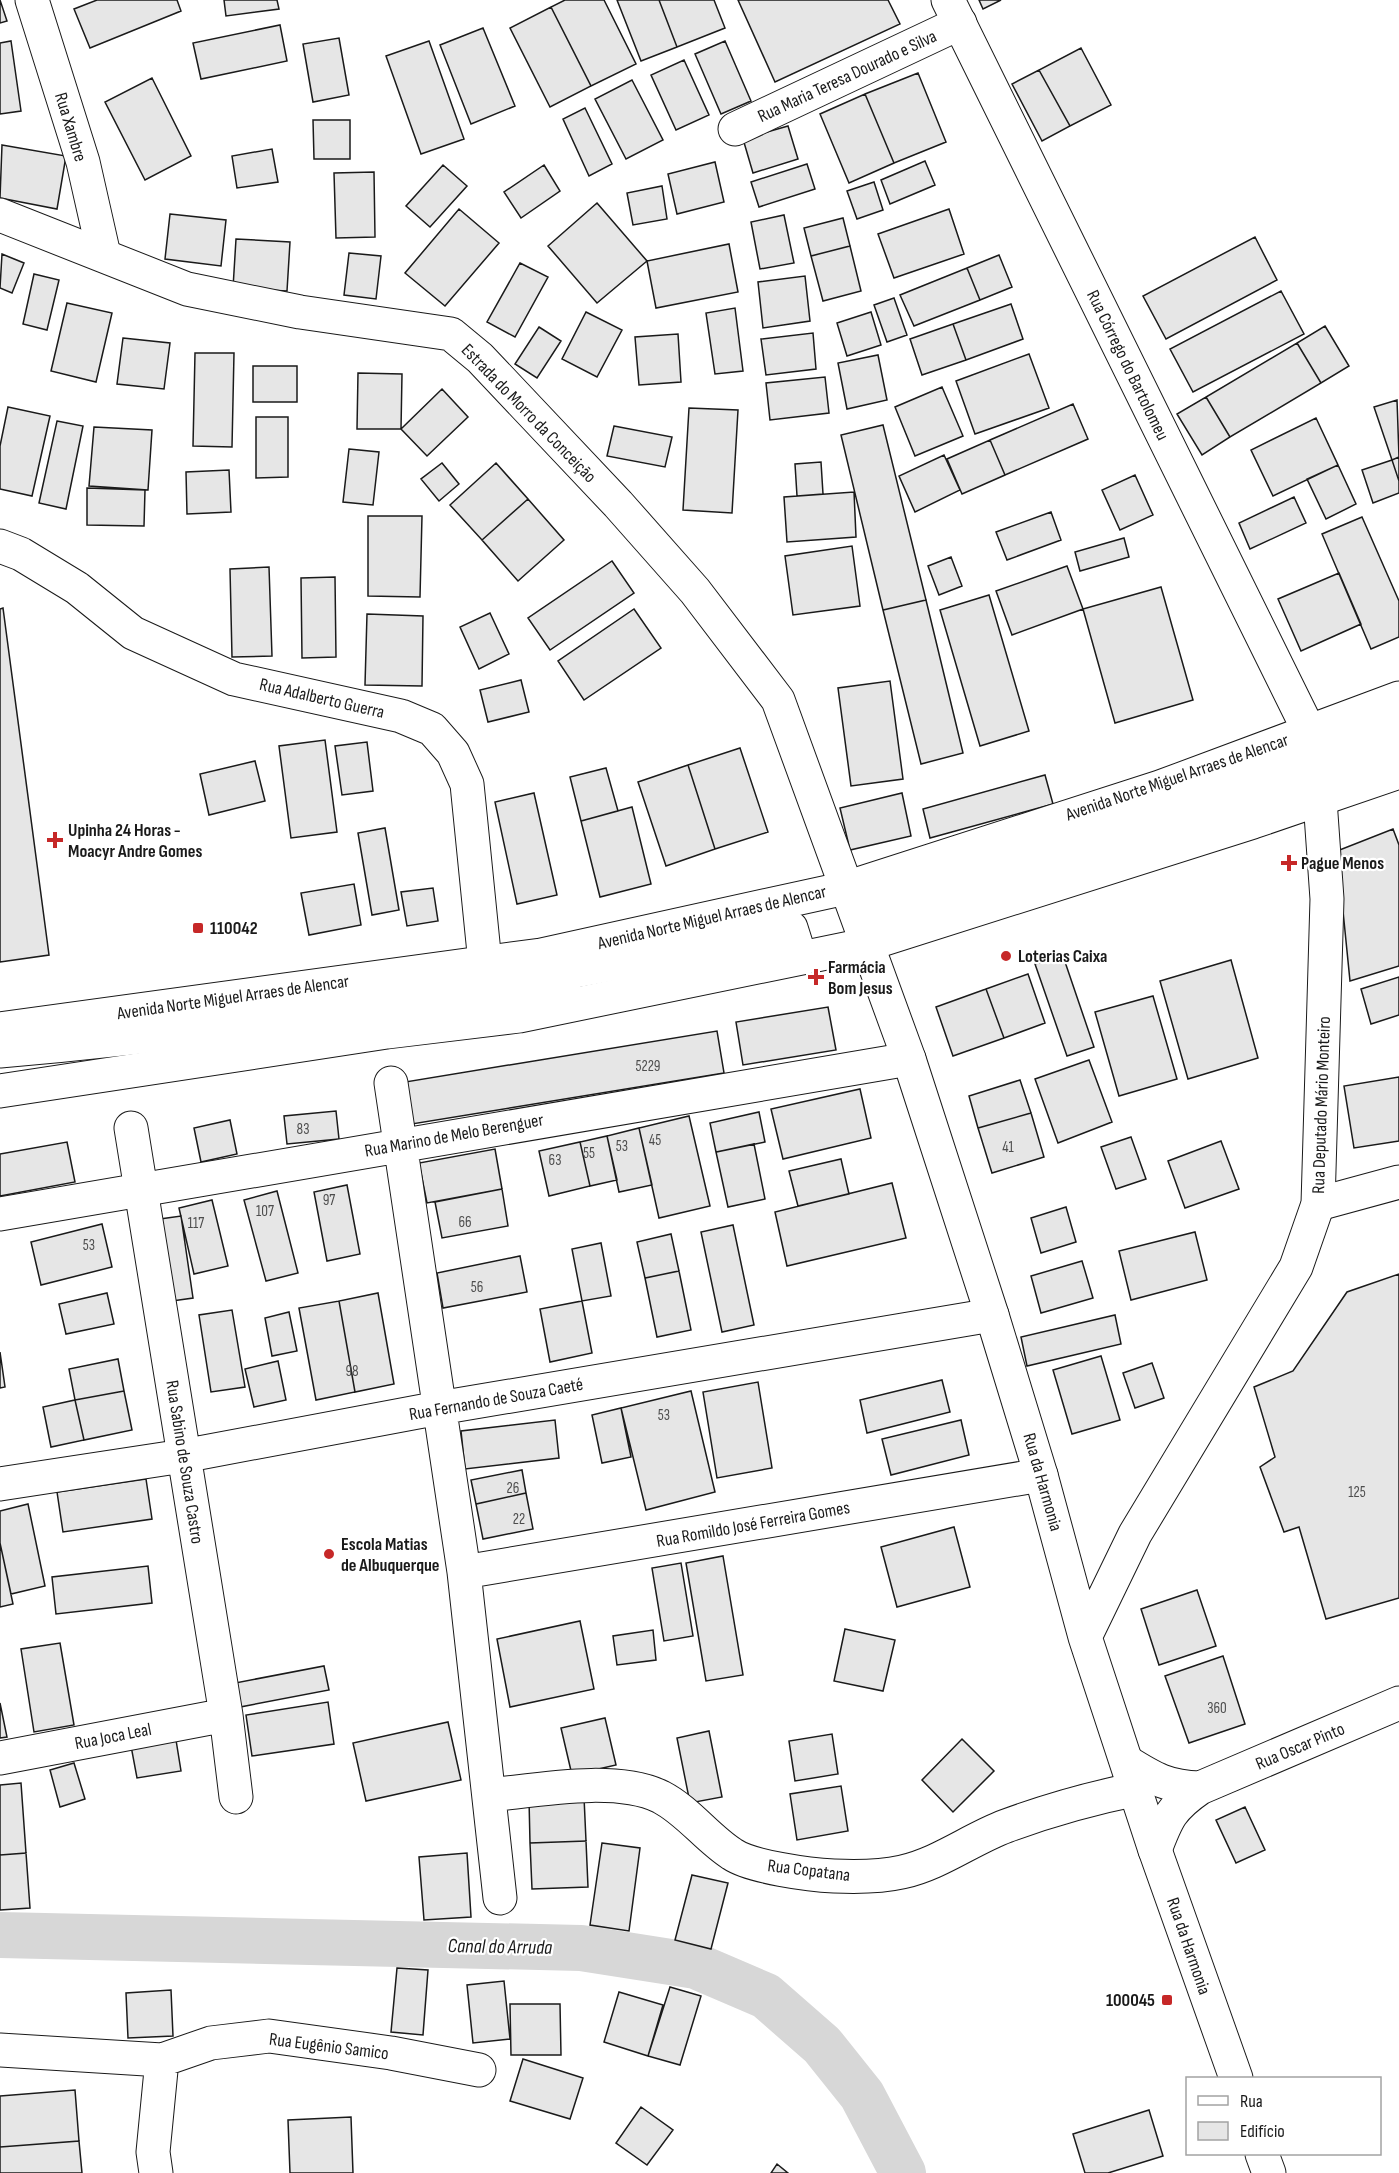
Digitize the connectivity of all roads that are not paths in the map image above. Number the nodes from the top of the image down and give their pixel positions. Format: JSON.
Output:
{"nodes":[{"id":1,"x":32,"y":0,"type":"edge"},
{"id":2,"x":954,"y":12,"type":"edge"},
{"id":3,"x":735,"y":129,"type":"dead end"},
{"id":4,"x":0,"y":215,"type":"edge"},
{"id":5,"x":104,"y":255,"type":"junction"},
{"id":6,"x":0,"y":546,"type":"edge"},
{"id":7,"x":1399,"y":698,"type":"edge"},
{"id":8,"x":1399,"y":723,"type":"edge"},
{"id":9,"x":1309,"y":731,"type":"junction"},
{"id":10,"x":1399,"y":752,"type":"edge"},
{"id":11,"x":1399,"y":772,"type":"edge"},
{"id":12,"x":1320,"y":800,"type":"junction"},
{"id":13,"x":859,"y":892,"type":"junction"},
{"id":14,"x":865,"y":945,"type":"junction"},
{"id":15,"x":485,"y":963,"type":"junction"},
{"id":16,"x":0,"y":1029,"type":"edge"},
{"id":17,"x":0,"y":1051,"type":"edge"},
{"id":18,"x":909,"y":1059,"type":"junction"},
{"id":19,"x":0,"y":1077,"type":"edge"},
{"id":20,"x":391,"y":1083,"type":"dead end"},
{"id":21,"x":0,"y":1091,"type":"edge"},
{"id":22,"x":130,"y":1128,"type":"dead end"},
{"id":23,"x":399,"y":1144,"type":"junction"},
{"id":24,"x":1399,"y":1182,"type":"edge"},
{"id":25,"x":142,"y":1188,"type":"junction"},
{"id":26,"x":1318,"y":1204,"type":"junction"},
{"id":27,"x":0,"y":1214,"type":"edge"},
{"id":28,"x":992,"y":1315,"type":"junction"},
{"id":29,"x":439,"y":1408,"type":"junction"},
{"id":30,"x":183,"y":1456,"type":"junction"},
{"id":31,"x":1041,"y":1475,"type":"junction"},
{"id":32,"x":0,"y":1485,"type":"edge"},
{"id":33,"x":464,"y":1572,"type":"junction"},
{"id":34,"x":1085,"y":1637,"type":"junction"},
{"id":35,"x":1399,"y":1703,"type":"edge"},
{"id":36,"x":226,"y":1714,"type":"junction"},
{"id":37,"x":0,"y":1758,"type":"edge"},
{"id":38,"x":1132,"y":1775,"type":"junction"},
{"id":39,"x":1200,"y":1788,"type":"junction"},
{"id":40,"x":490,"y":1796,"type":"junction"},
{"id":41,"x":237,"y":1797,"type":"dead end"},
{"id":42,"x":1155,"y":1850,"type":"junction"},
{"id":43,"x":500,"y":1898,"type":"dead end"},
{"id":44,"x":0,"y":2050,"type":"edge"},
{"id":45,"x":162,"y":2060,"type":"junction"},
{"id":46,"x":479,"y":2070,"type":"dead end"},
{"id":47,"x":1235,"y":2077,"type":"edge"},
{"id":48,"x":1262,"y":2155,"type":"edge"},
{"id":49,"x":156,"y":2173,"type":"edge"},
{"id":50,"x":1269,"y":2173,"type":"edge"}],
"edges":[{"from":1,"to":5,"type":"street","name":"Rua Xambre"},
{"from":2,"to":3,"type":"street","name":"Rua Maria Teresa Dourado e Silva"},
{"from":2,"to":9,"type":"street","name":"Rua Córrego do Bartolomeu"},
{"from":4,"to":5,"type":"street","name":"Estrada do Morro da Conceição"},
{"from":5,"to":13,"type":"street","name":"Estrada do Morro da Conceição"},
{"from":6,"to":15,"type":"street","name":"Rua Adalberto Guerra"},
{"from":7,"to":9,"type":"street","name":"Avenida Norte Miguel Arraes de Alencar"},
{"from":8,"to":10,"type":"street"},
{"from":9,"to":12,"type":"street","name":"Rua Deputado Mário Monteiro"},
{"from":9,"to":13,"type":"street","name":"Avenida Norte Miguel Arraes de Alencar"},
{"from":11,"to":12,"type":"street"},
{"from":12,"to":14,"type":"street"},
{"from":12,"to":26,"type":"street","name":"Rua Deputado Mário Monteiro"},
{"from":13,"to":13,"type":"street"},
{"from":13,"to":14,"type":"street","name":"Rua da Harmonia"},
{"from":13,"to":15,"type":"street","name":"Avenida Norte Miguel Arraes de Alencar"},
{"from":14,"to":18,"type":"street","name":"Rua da Harmonia"},
{"from":14,"to":21,"type":"street"},
{"from":15,"to":16,"type":"street","name":"Avenida Norte Miguel Arraes de Alencar"},
{"from":17,"to":19,"type":"street"},
{"from":18,"to":23,"type":"street","name":"Rua Marino de Melo Berenguer"},
{"from":18,"to":28,"type":"street","name":"Rua da Harmonia"},
{"from":20,"to":23,"type":"street"},
{"from":22,"to":25,"type":"street","name":"Rua Sabino de Souza Castro"},
{"from":23,"to":25,"type":"street","name":"Rua Marino de Melo Berenguer"},
{"from":23,"to":29,"type":"street"},
{"from":24,"to":26,"type":"street"},
{"from":25,"to":27,"type":"street","name":"Rua Marino de Melo Berenguer"},
{"from":25,"to":30,"type":"street","name":"Rua Sabino de Souza Castro"},
{"from":26,"to":34,"type":"street","name":"Rua Deputado Mário Monteiro"},
{"from":28,"to":29,"type":"street","name":"Rua Fernando de Souza Caeté"},
{"from":28,"to":31,"type":"street","name":"Rua da Harmonia"},
{"from":29,"to":30,"type":"street","name":"Rua Fernando de Souza Caeté"},
{"from":29,"to":33,"type":"street"},
{"from":30,"to":32,"type":"street","name":"Rua Fernando de Souza Caeté"},
{"from":30,"to":36,"type":"street","name":"Rua Sabino de Souza Castro"},
{"from":31,"to":33,"type":"street","name":"Rua Romildo José Ferreira Gomes"},
{"from":31,"to":34,"type":"street","name":"Rua da Harmonia"},
{"from":33,"to":40,"type":"street"},
{"from":34,"to":38,"type":"street","name":"Rua da Harmonia"},
{"from":35,"to":39,"type":"street","name":"Rua Oscar Pinto"},
{"from":36,"to":37,"type":"street","name":"Rua Joca Leal"},
{"from":36,"to":41,"type":"street","name":"Rua Sabino de Souza Castro"},
{"from":38,"to":39,"type":"street","name":"Rua Oscar Pinto"},
{"from":38,"to":40,"type":"street","name":"Rua Copatana"},
{"from":38,"to":42,"type":"street","name":"Rua da Harmonia"},
{"from":39,"to":42,"type":"street","name":"Rua Oscar Pinto"},
{"from":40,"to":43,"type":"street"},
{"from":42,"to":47,"type":"street","name":"Rua da Harmonia"},
{"from":44,"to":45,"type":"street","name":"Rua Eugênio Samico"},
{"from":45,"to":46,"type":"street","name":"Rua Eugênio Samico"},
{"from":45,"to":49,"type":"street"},
{"from":48,"to":50,"type":"street"}]}
